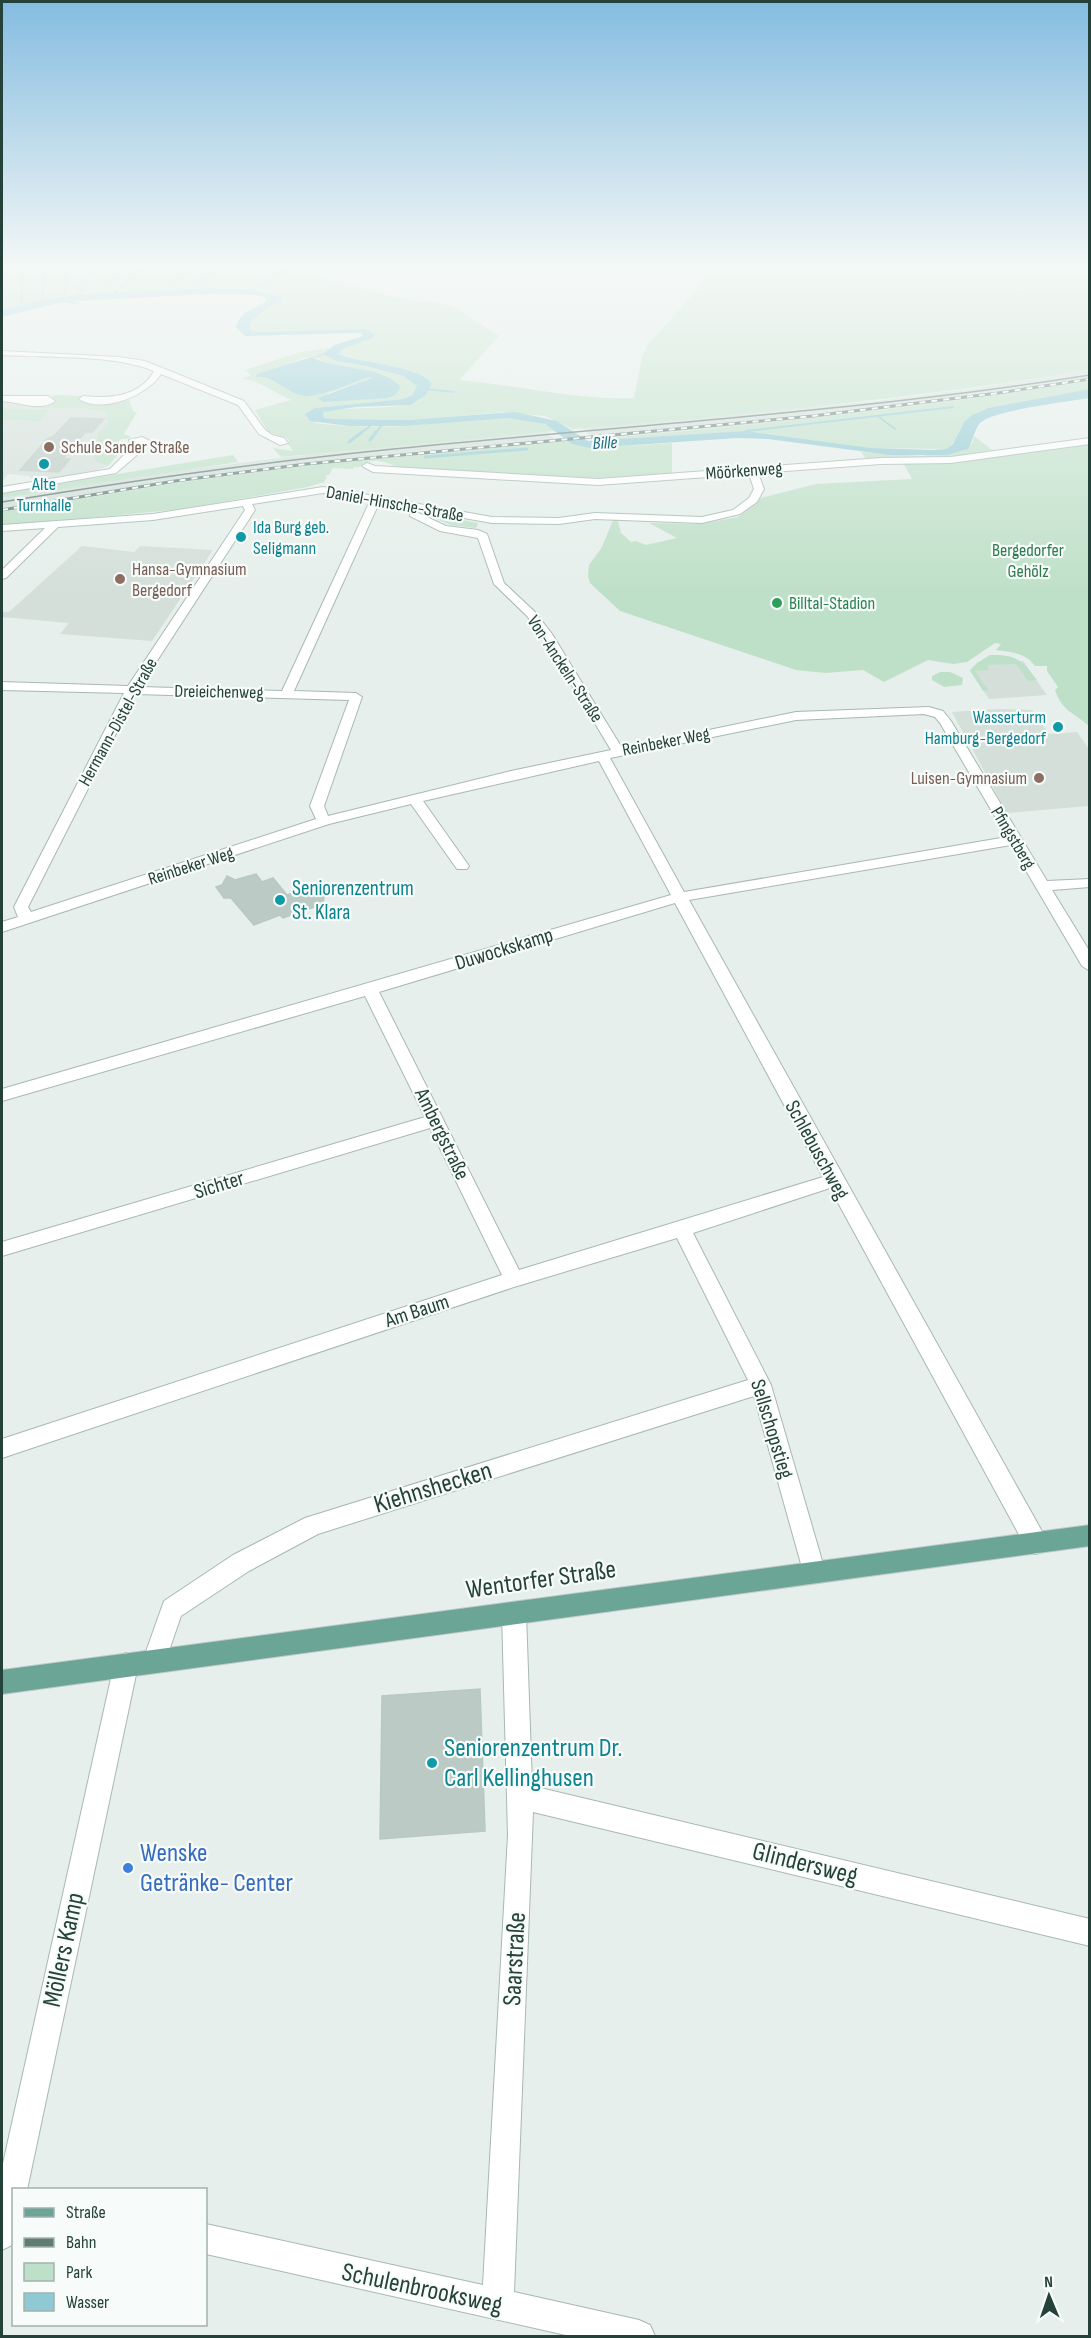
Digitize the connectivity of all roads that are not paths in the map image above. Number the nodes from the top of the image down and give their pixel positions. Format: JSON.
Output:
{"nodes":[{"id":1,"x":157,"y":373,"type":"edge"},
{"id":2,"x":169,"y":373,"type":"edge"},
{"id":3,"x":2,"y":399,"type":"edge"},
{"id":4,"x":19,"y":399,"type":"dead end"},
{"id":5,"x":84,"y":399,"type":"dead end"},
{"id":6,"x":269,"y":437,"type":"dead end"},
{"id":7,"x":1089,"y":441,"type":"edge"},
{"id":8,"x":135,"y":450,"type":"dead end"},
{"id":9,"x":367,"y":466,"type":"dead end"},
{"id":10,"x":752,"y":470,"type":"junction"},
{"id":11,"x":2,"y":490,"type":"edge"},
{"id":12,"x":376,"y":499,"type":"junction"},
{"id":13,"x":246,"y":503,"type":"junction"},
{"id":14,"x":409,"y":507,"type":"junction"},
{"id":15,"x":55,"y":524,"type":"junction"},
{"id":16,"x":2,"y":528,"type":"edge"},
{"id":17,"x":2,"y":576,"type":"edge"},
{"id":18,"x":2,"y":686,"type":"edge"},
{"id":19,"x":132,"y":690,"type":"junction"},
{"id":20,"x":287,"y":693,"type":"junction"},
{"id":21,"x":920,"y":710,"type":"joint"},
{"id":22,"x":610,"y":754,"type":"junction"},
{"id":23,"x":415,"y":799,"type":"junction"},
{"id":24,"x":324,"y":822,"type":"junction"},
{"id":25,"x":1015,"y":840,"type":"junction"},
{"id":26,"x":462,"y":866,"type":"dead end"},
{"id":27,"x":1089,"y":883,"type":"edge"},
{"id":28,"x":1042,"y":886,"type":"junction"},
{"id":29,"x":680,"y":897,"type":"junction"},
{"id":30,"x":26,"y":919,"type":"junction"},
{"id":31,"x":2,"y":927,"type":"edge"},
{"id":32,"x":1089,"y":966,"type":"edge"},
{"id":33,"x":370,"y":989,"type":"junction"},
{"id":34,"x":2,"y":1095,"type":"edge"},
{"id":35,"x":436,"y":1120,"type":"junction"},
{"id":36,"x":834,"y":1180,"type":"junction"},
{"id":37,"x":682,"y":1229,"type":"junction"},
{"id":38,"x":2,"y":1249,"type":"edge"},
{"id":39,"x":514,"y":1279,"type":"junction"},
{"id":40,"x":761,"y":1385,"type":"junction"},
{"id":41,"x":2,"y":1449,"type":"edge"},
{"id":42,"x":1089,"y":1535,"type":"edge"},
{"id":43,"x":1036,"y":1543,"type":"junction"},
{"id":44,"x":814,"y":1571,"type":"junction"},
{"id":45,"x":514,"y":1613,"type":"junction"},
{"id":46,"x":155,"y":1660,"type":"junction"},
{"id":47,"x":126,"y":1665,"type":"junction"},
{"id":48,"x":2,"y":1682,"type":"edge"},
{"id":49,"x":521,"y":1796,"type":"junction"},
{"id":50,"x":1089,"y":1933,"type":"edge"},
{"id":51,"x":13,"y":2188,"type":"edge"},
{"id":52,"x":12,"y":2194,"type":"edge"},
{"id":53,"x":5,"y":2226,"type":"edge"},
{"id":54,"x":207,"y":2239,"type":"edge"},
{"id":55,"x":498,"y":2306,"type":"junction"},
{"id":56,"x":639,"y":2337,"type":"edge"}],
"edges":[{"from":1,"to":5,"type":"street"},
{"from":2,"to":6,"type":"street"},
{"from":3,"to":4,"type":"street"},
{"from":7,"to":10,"type":"street","name":"Möörkenweg"},
{"from":8,"to":11,"type":"street"},
{"from":9,"to":10,"type":"street","name":"Möörkenweg"},
{"from":10,"to":14,"type":"street","name":"Daniel-Hinsche-Straße"},
{"from":12,"to":13,"type":"street","name":"Daniel-Hinsche-Straße"},
{"from":12,"to":14,"type":"street","name":"Daniel-Hinsche-Straße"},
{"from":12,"to":20,"type":"street"},
{"from":13,"to":15,"type":"street","name":"Daniel-Hinsche-Straße"},
{"from":13,"to":19,"type":"street","name":"Hermann-Distel-Straße"},
{"from":14,"to":22,"type":"street","name":"Von-Anckeln-Straße"},
{"from":15,"to":16,"type":"street","name":"Daniel-Hinsche-Straße"},
{"from":15,"to":17,"type":"street"},
{"from":18,"to":19,"type":"street","name":"Dreieichenweg"},
{"from":19,"to":20,"type":"street","name":"Dreieichenweg"},
{"from":19,"to":30,"type":"street","name":"Hermann-Distel-Straße"},
{"from":20,"to":24,"type":"street","name":"Dreieichenweg"},
{"from":21,"to":22,"type":"street","name":"Reinbeker Weg"},
{"from":21,"to":25,"type":"street","name":"Pfingstberg"},
{"from":22,"to":23,"type":"street","name":"Reinbeker Weg"},
{"from":22,"to":29,"type":"street","name":"Schlebuschweg"},
{"from":23,"to":24,"type":"street","name":"Reinbeker Weg"},
{"from":23,"to":26,"type":"street"},
{"from":24,"to":30,"type":"street","name":"Reinbeker Weg"},
{"from":25,"to":28,"type":"street","name":"Pfingstberg"},
{"from":25,"to":29,"type":"street","name":"Duwockskamp"},
{"from":27,"to":28,"type":"street","name":"Pfingstberg"},
{"from":28,"to":32,"type":"street","name":"Pfingstberg"},
{"from":29,"to":33,"type":"street","name":"Duwockskamp"},
{"from":29,"to":36,"type":"street","name":"Schlebuschweg"},
{"from":30,"to":31,"type":"street","name":"Reinbeker Weg"},
{"from":33,"to":34,"type":"street","name":"Duwockskamp"},
{"from":33,"to":35,"type":"street","name":"Ambergstraße"},
{"from":35,"to":38,"type":"street","name":"Sichter"},
{"from":35,"to":39,"type":"street","name":"Ambergstraße"},
{"from":36,"to":37,"type":"street","name":"Am Baum"},
{"from":36,"to":43,"type":"street","name":"Schlebuschweg"},
{"from":37,"to":39,"type":"street","name":"Am Baum"},
{"from":37,"to":40,"type":"street","name":"Sellschopstieg"},
{"from":39,"to":41,"type":"street","name":"Am Baum"},
{"from":40,"to":44,"type":"street","name":"Sellschopstieg"},
{"from":40,"to":46,"type":"street","name":"Kiehnshecken"},
{"from":42,"to":43,"type":"main road","name":"Wentorfer Straße"},
{"from":43,"to":44,"type":"main road","name":"Wentorfer Straße"},
{"from":44,"to":45,"type":"main road","name":"Wentorfer Straße"},
{"from":45,"to":46,"type":"main road","name":"Wentorfer Straße"},
{"from":45,"to":49,"type":"street","name":"Saarstraße"},
{"from":46,"to":47,"type":"main road","name":"Wentorfer Straße"},
{"from":47,"to":48,"type":"main road","name":"Wentorfer Straße"},
{"from":47,"to":51,"type":"street","name":"Möllers Kamp"},
{"from":49,"to":50,"type":"street","name":"Glindersweg"},
{"from":49,"to":55,"type":"street","name":"Saarstraße"},
{"from":52,"to":53,"type":"street","name":"Möllers Kamp"},
{"from":54,"to":55,"type":"street","name":"Schulenbrooksweg"},
{"from":55,"to":56,"type":"street","name":"Schulenbrooksweg"}]}
